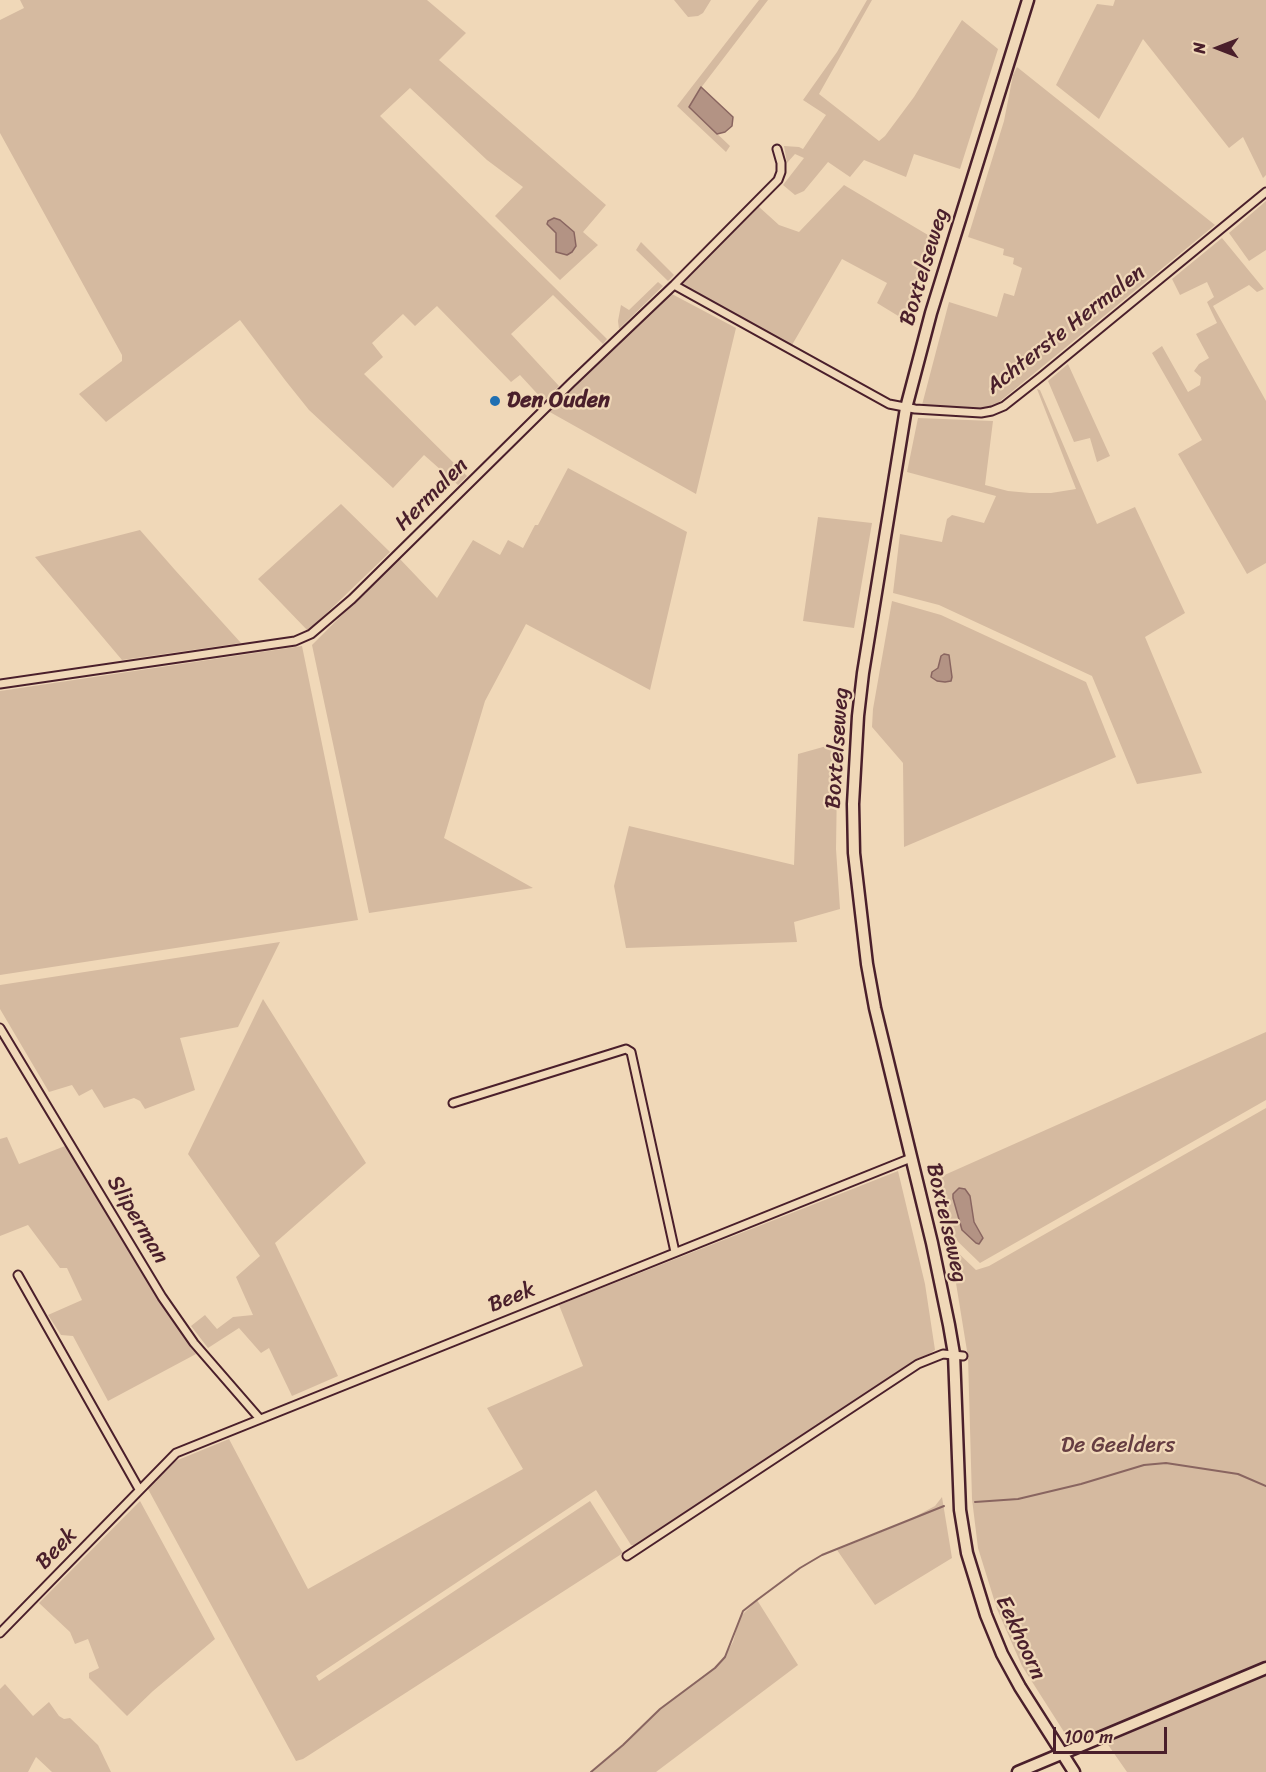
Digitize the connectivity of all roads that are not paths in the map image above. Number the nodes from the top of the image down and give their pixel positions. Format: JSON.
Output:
{"nodes":[{"id":1,"x":1028,"y":0,"type":"edge"},
{"id":2,"x":777,"y":149,"type":"dead end"},
{"id":3,"x":1266,"y":192,"type":"edge"},
{"id":4,"x":674,"y":285,"type":"junction"},
{"id":5,"x":906,"y":408,"type":"junction"},
{"id":6,"x":0,"y":684,"type":"edge"},
{"id":7,"x":0,"y":1028,"type":"edge"},
{"id":8,"x":453,"y":1102,"type":"dead end"},
{"id":9,"x":911,"y":1158,"type":"junction"},
{"id":10,"x":675,"y":1252,"type":"junction"},
{"id":11,"x":18,"y":1275,"type":"dead end"},
{"id":12,"x":958,"y":1355,"type":"junction"},
{"id":13,"x":260,"y":1419,"type":"junction"},
{"id":14,"x":139,"y":1489,"type":"junction"},
{"id":15,"x":960,"y":1510,"type":"joint"},
{"id":16,"x":627,"y":1556,"type":"dead end"},
{"id":17,"x":0,"y":1633,"type":"edge"},
{"id":18,"x":1266,"y":1668,"type":"edge"},
{"id":19,"x":1062,"y":1754,"type":"junction"},
{"id":20,"x":1018,"y":1772,"type":"edge"},
{"id":21,"x":1074,"y":1772,"type":"edge"}],
"edges":[{"from":1,"to":5,"type":"main road","name":"Boxtelseweg"},
{"from":2,"to":4,"type":"street","name":"Hermalen"},
{"from":3,"to":5,"type":"street","name":"Achterste Hermalen"},
{"from":4,"to":5,"type":"street","name":"Achterste Hermalen"},
{"from":4,"to":6,"type":"street","name":"Hermalen"},
{"from":5,"to":9,"type":"main road","name":"Boxtelseweg"},
{"from":7,"to":13,"type":"street","name":"Sliperman"},
{"from":8,"to":10,"type":"street"},
{"from":9,"to":10,"type":"street","name":"Beek"},
{"from":9,"to":12,"type":"main road","name":"Boxtelseweg"},
{"from":10,"to":13,"type":"street","name":"Beek"},
{"from":11,"to":14,"type":"street"},
{"from":12,"to":15,"type":"main road","name":"Boxtelseweg"},
{"from":12,"to":16,"type":"street"},
{"from":13,"to":14,"type":"street","name":"Beek"},
{"from":14,"to":17,"type":"street","name":"Beek"},
{"from":15,"to":19,"type":"main road","name":"Eekhoorn"},
{"from":18,"to":19,"type":"main road"},
{"from":19,"to":20,"type":"main road"},
{"from":19,"to":21,"type":"main road","name":"Eekhoorn"}]}
